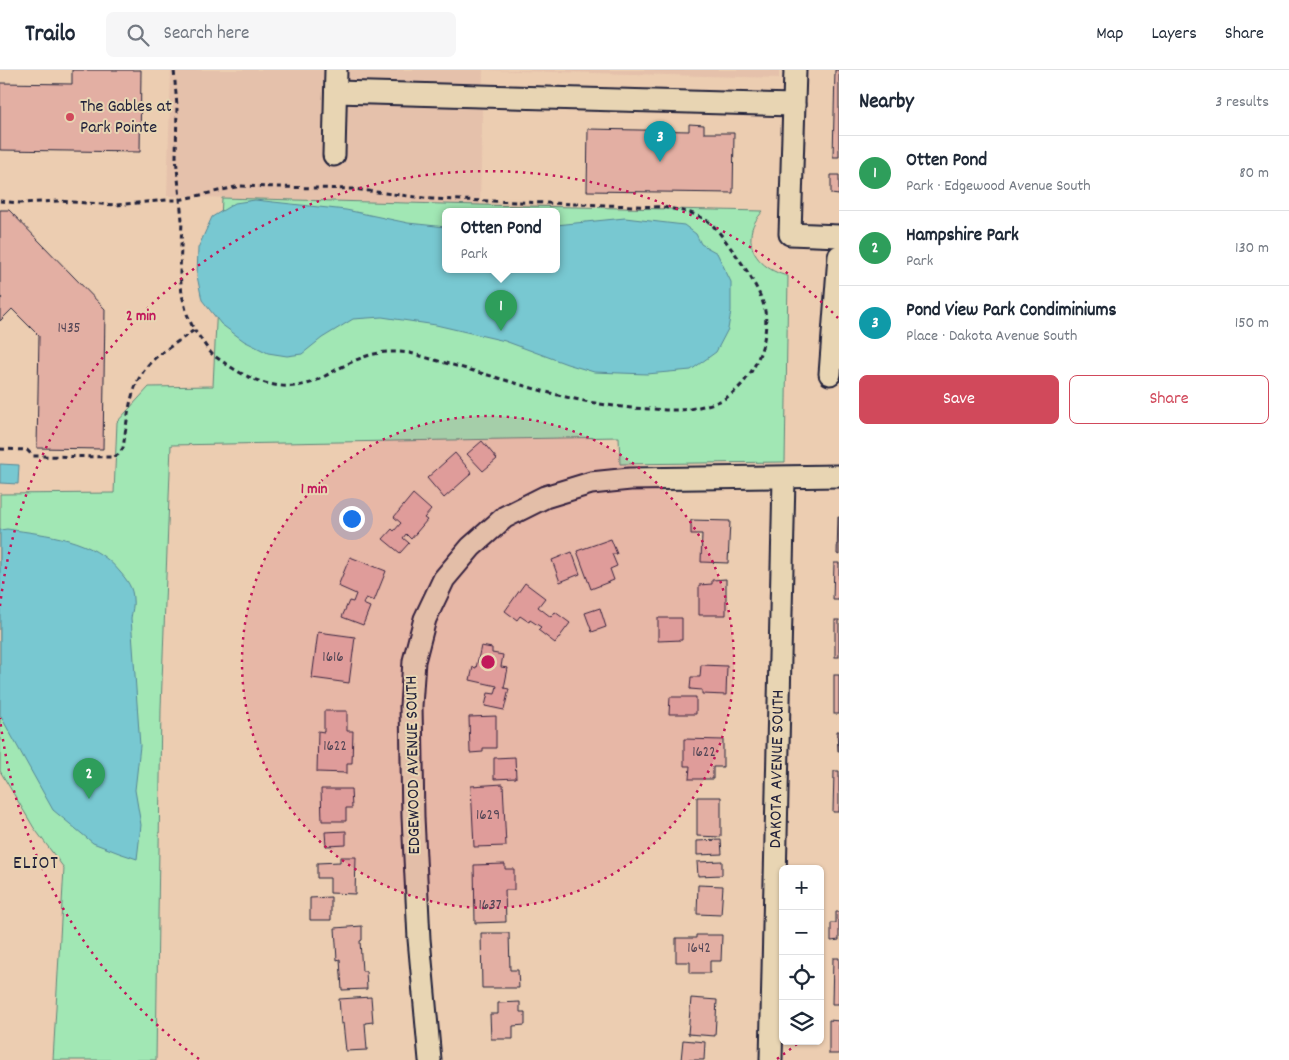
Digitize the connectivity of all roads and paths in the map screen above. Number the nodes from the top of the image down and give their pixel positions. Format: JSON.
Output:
{"nodes":[{"id":1,"x":174,"y":70,"type":"edge"},
{"id":2,"x":336,"y":70,"type":"edge"},
{"id":3,"x":795,"y":70,"type":"edge"},
{"id":4,"x":336,"y":92,"type":"junction"},
{"id":5,"x":794,"y":105,"type":"junction"},
{"id":6,"x":334,"y":156,"type":"dead end"},
{"id":7,"x":0,"y":200,"type":"edge"},
{"id":8,"x":179,"y":200,"type":"junction"},
{"id":9,"x":839,"y":236,"type":"edge"},
{"id":10,"x":839,"y":256,"type":"edge"},
{"id":11,"x":194,"y":330,"type":"junction"},
{"id":12,"x":830,"y":374,"type":"dead end"},
{"id":13,"x":0,"y":449,"type":"edge"},
{"id":14,"x":839,"y":476,"type":"edge"},
{"id":15,"x":784,"y":478,"type":"junction"},
{"id":16,"x":430,"y":1060,"type":"edge"},
{"id":17,"x":771,"y":1060,"type":"edge"}],
"edges":[{"from":1,"to":8,"type":"path"},
{"from":2,"to":4,"type":"street"},
{"from":3,"to":5,"type":"street"},
{"from":4,"to":5,"type":"street"},
{"from":4,"to":6,"type":"street"},
{"from":5,"to":9,"type":"street"},
{"from":7,"to":8,"type":"path"},
{"from":8,"to":11,"type":"path"},
{"from":8,"to":11,"type":"path"},
{"from":10,"to":12,"type":"street"},
{"from":11,"to":13,"type":"path"},
{"from":14,"to":15,"type":"street","name":"EDGEWOOD AVENUE SOUTH"},
{"from":15,"to":16,"type":"street","name":"EDGEWOOD AVENUE SOUTH"},
{"from":15,"to":17,"type":"street","name":"DAKOTA AVENUE SOUTH"}]}
